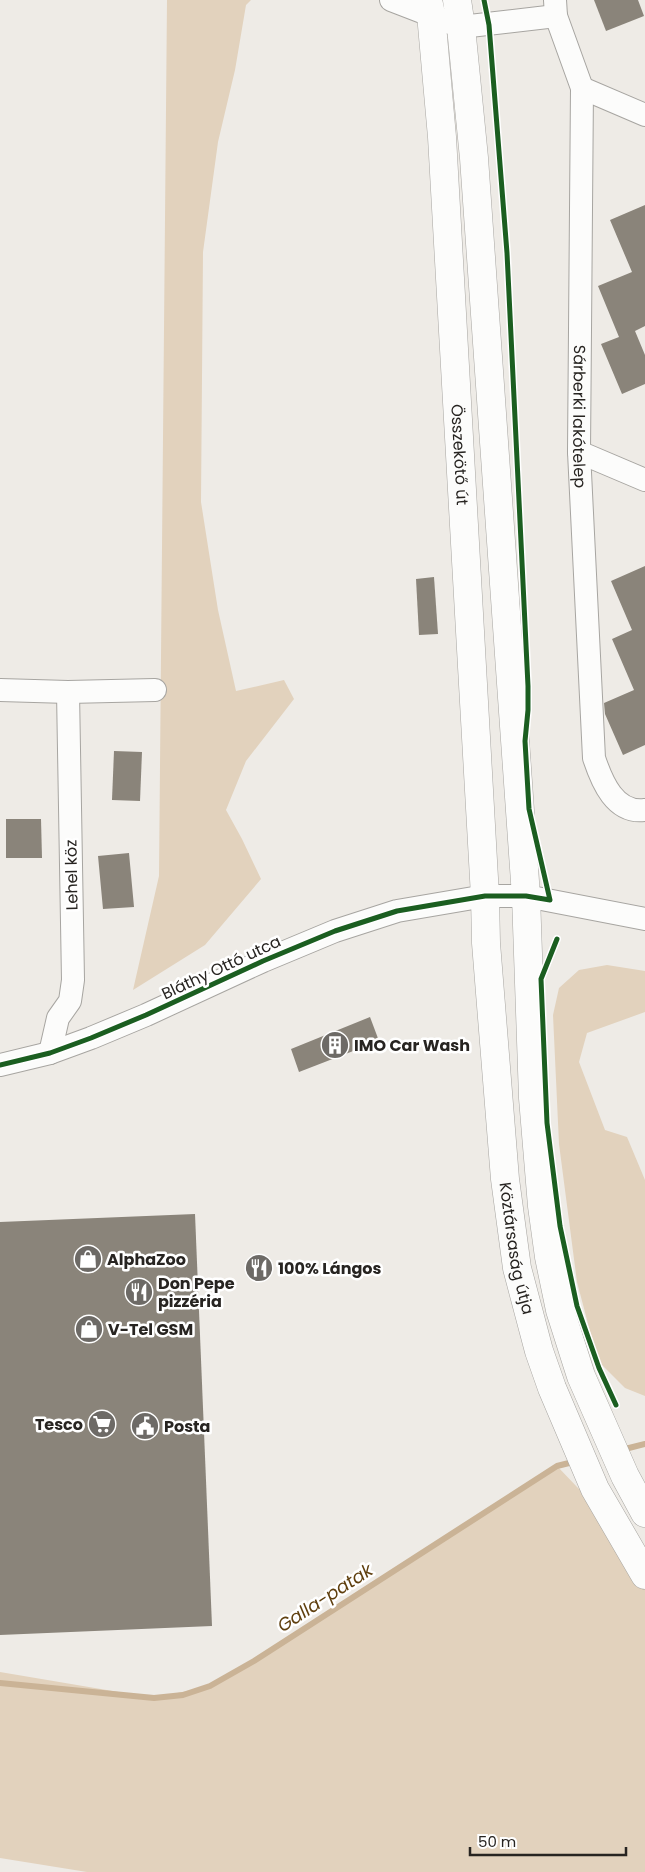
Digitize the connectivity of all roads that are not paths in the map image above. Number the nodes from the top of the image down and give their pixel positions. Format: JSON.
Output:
{"nodes":[{"id":1,"x":391,"y":0,"type":"edge"},
{"id":2,"x":457,"y":0,"type":"edge"},
{"id":3,"x":430,"y":7,"type":"edge"},
{"id":4,"x":556,"y":8,"type":"edge"},
{"id":5,"x":461,"y":27,"type":"junction"},
{"id":6,"x":582,"y":88,"type":"junction"},
{"id":7,"x":645,"y":116,"type":"edge"},
{"id":8,"x":579,"y":452,"type":"junction"},
{"id":9,"x":645,"y":480,"type":"edge"},
{"id":10,"x":0,"y":690,"type":"edge"},
{"id":11,"x":155,"y":690,"type":"dead end"},
{"id":12,"x":68,"y":692,"type":"junction"},
{"id":13,"x":645,"y":810,"type":"edge"},
{"id":14,"x":485,"y":896,"type":"junction"},
{"id":15,"x":526,"y":896,"type":"junction"},
{"id":16,"x":645,"y":920,"type":"edge"},
{"id":17,"x":50,"y":1053,"type":"junction"},
{"id":18,"x":0,"y":1065,"type":"edge"},
{"id":19,"x":645,"y":1513,"type":"edge"},
{"id":20,"x":645,"y":1575,"type":"edge"}],
"edges":[{"from":1,"to":3,"type":"street"},
{"from":2,"to":5,"type":"street"},
{"from":3,"to":5,"type":"street"},
{"from":3,"to":14,"type":"street","name":"Összekötő út"},
{"from":4,"to":5,"type":"street"},
{"from":4,"to":6,"type":"street","name":"Sárberki lakótelep"},
{"from":5,"to":15,"type":"street"},
{"from":6,"to":7,"type":"street"},
{"from":6,"to":8,"type":"street","name":"Sárberki lakótelep"},
{"from":8,"to":9,"type":"street"},
{"from":8,"to":13,"type":"street","name":"Sárberki lakótelep"},
{"from":10,"to":12,"type":"street"},
{"from":11,"to":12,"type":"street"},
{"from":12,"to":17,"type":"street","name":"Lehel köz"},
{"from":14,"to":15,"type":"street","name":"Bláthy Ottó utca"},
{"from":14,"to":17,"type":"street","name":"Bláthy Ottó utca"},
{"from":14,"to":20,"type":"street","name":"Köztársaság útja"},
{"from":15,"to":16,"type":"street","name":"Bláthy Ottó utca"},
{"from":15,"to":19,"type":"street","name":"Köztársaság útja"},
{"from":17,"to":18,"type":"street","name":"Bláthy Ottó utca"}]}
